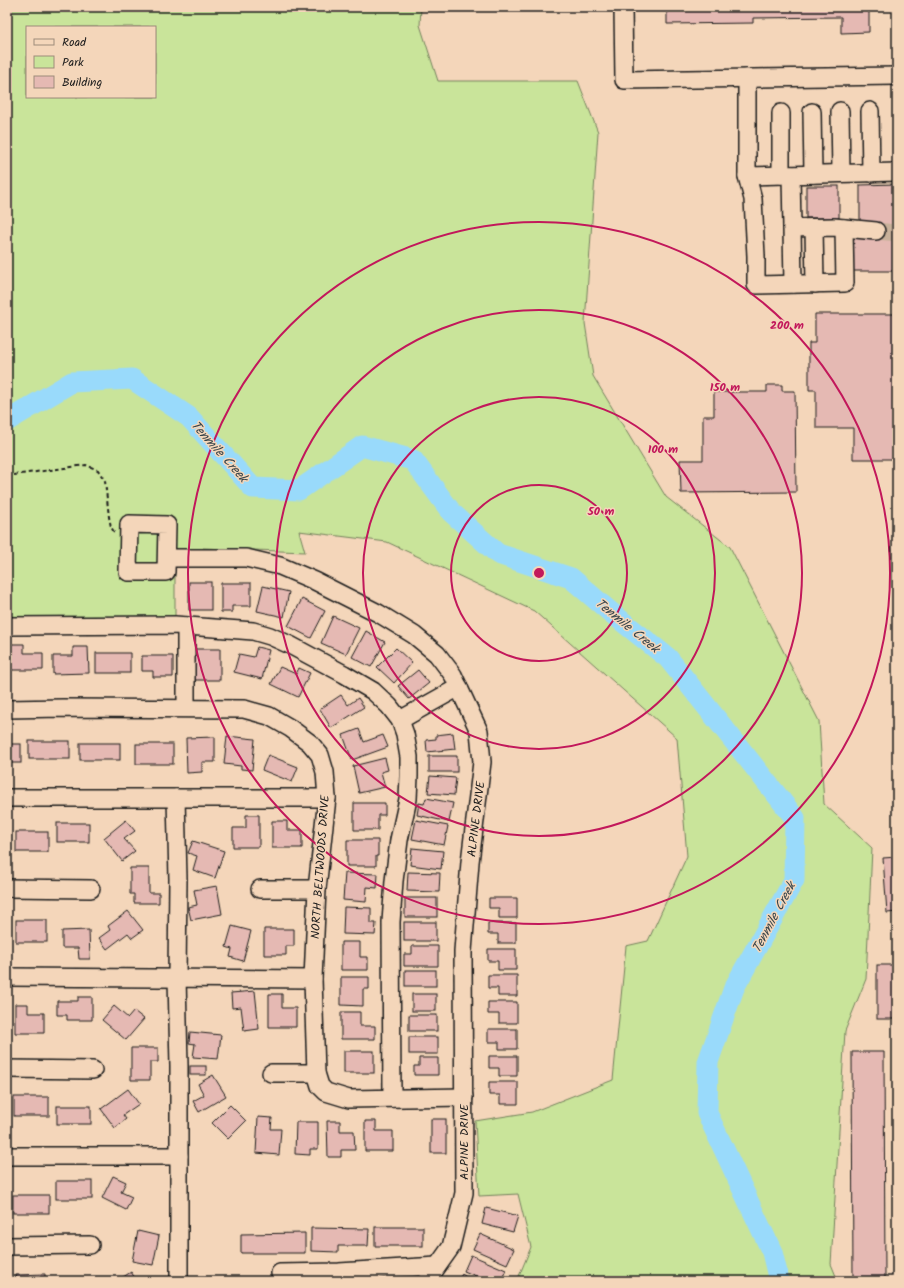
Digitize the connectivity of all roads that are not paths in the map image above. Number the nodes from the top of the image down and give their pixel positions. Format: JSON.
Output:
{"nodes":[{"id":1,"x":623,"y":7,"type":"edge"},
{"id":2,"x":897,"y":76,"type":"edge"},
{"id":3,"x":747,"y":78,"type":"junction"},
{"id":4,"x":840,"y":111,"type":"dead end"},
{"id":5,"x":870,"y":111,"type":"dead end"},
{"id":6,"x":812,"y":112,"type":"dead end"},
{"id":7,"x":781,"y":113,"type":"dead end"},
{"id":8,"x":897,"y":172,"type":"edge"},
{"id":9,"x":841,"y":173,"type":"junction"},
{"id":10,"x":871,"y":173,"type":"junction"},
{"id":11,"x":813,"y":174,"type":"junction"},
{"id":12,"x":786,"y":175,"type":"junction"},
{"id":13,"x":747,"y":176,"type":"junction"},
{"id":14,"x":792,"y":228,"type":"junction"},
{"id":15,"x":814,"y":228,"type":"junction"},
{"id":16,"x":844,"y":228,"type":"junction"},
{"id":17,"x":876,"y":231,"type":"tunnel mouth"},
{"id":18,"x":793,"y":284,"type":"junction"},
{"id":19,"x":814,"y":284,"type":"junction"},
{"id":20,"x":167,"y":558,"type":"junction"},
{"id":21,"x":7,"y":626,"type":"edge"},
{"id":22,"x":186,"y":626,"type":"junction"},
{"id":23,"x":459,"y":687,"type":"junction"},
{"id":24,"x":186,"y":708,"type":"junction"},
{"id":25,"x":7,"y":709,"type":"edge"},
{"id":26,"x":400,"y":720,"type":"junction"},
{"id":27,"x":7,"y":798,"type":"edge"},
{"id":28,"x":176,"y":798,"type":"junction"},
{"id":29,"x":327,"y":798,"type":"junction"},
{"id":30,"x":7,"y":888,"type":"edge"},
{"id":31,"x":91,"y":889,"type":"dead end"},
{"id":32,"x":260,"y":889,"type":"dead end"},
{"id":33,"x":317,"y":889,"type":"junction"},
{"id":34,"x":7,"y":977,"type":"edge"},
{"id":35,"x":177,"y":977,"type":"junction"},
{"id":36,"x":313,"y":979,"type":"junction"},
{"id":37,"x":7,"y":1069,"type":"edge"},
{"id":38,"x":93,"y":1070,"type":"dead end"},
{"id":39,"x":271,"y":1073,"type":"dead end"},
{"id":40,"x":316,"y":1073,"type":"junction"},
{"id":41,"x":464,"y":1097,"type":"junction"},
{"id":42,"x":392,"y":1098,"type":"junction"},
{"id":43,"x":7,"y":1156,"type":"edge"},
{"id":44,"x":179,"y":1156,"type":"junction"},
{"id":45,"x":90,"y":1245,"type":"dead end"},
{"id":46,"x":7,"y":1246,"type":"edge"},
{"id":47,"x":437,"y":1266,"type":"junction"},
{"id":48,"x":179,"y":1281,"type":"edge"},
{"id":49,"x":281,"y":1281,"type":"edge"},
{"id":50,"x":427,"y":1281,"type":"edge"}],
"edges":[{"from":1,"to":3,"type":"street"},
{"from":2,"to":3,"type":"street"},
{"from":3,"to":13,"type":"street"},
{"from":4,"to":9,"type":"street"},
{"from":5,"to":10,"type":"street"},
{"from":6,"to":11,"type":"street"},
{"from":7,"to":12,"type":"street"},
{"from":8,"to":10,"type":"street"},
{"from":9,"to":10,"type":"street"},
{"from":9,"to":11,"type":"street"},
{"from":11,"to":12,"type":"street"},
{"from":12,"to":13,"type":"street"},
{"from":12,"to":14,"type":"street"},
{"from":13,"to":18,"type":"street"},
{"from":14,"to":15,"type":"street"},
{"from":14,"to":18,"type":"street"},
{"from":15,"to":16,"type":"street"},
{"from":15,"to":19,"type":"street"},
{"from":16,"to":17,"type":"street"},
{"from":16,"to":19,"type":"street"},
{"from":18,"to":19,"type":"street"},
{"from":20,"to":20,"type":"street"},
{"from":20,"to":23,"type":"street","name":"ALPINE DRIVE"},
{"from":21,"to":22,"type":"street"},
{"from":22,"to":24,"type":"street"},
{"from":22,"to":26,"type":"street"},
{"from":23,"to":26,"type":"street"},
{"from":23,"to":41,"type":"street","name":"ALPINE DRIVE"},
{"from":24,"to":25,"type":"street","name":"NORTH BELTWOODS DRIVE"},
{"from":24,"to":29,"type":"street","name":"NORTH BELTWOODS DRIVE"},
{"from":26,"to":42,"type":"street"},
{"from":27,"to":28,"type":"street"},
{"from":28,"to":29,"type":"street"},
{"from":28,"to":35,"type":"street"},
{"from":29,"to":33,"type":"street","name":"NORTH BELTWOODS DRIVE"},
{"from":30,"to":31,"type":"street"},
{"from":32,"to":33,"type":"street"},
{"from":33,"to":36,"type":"street","name":"NORTH BELTWOODS DRIVE"},
{"from":34,"to":35,"type":"street"},
{"from":35,"to":36,"type":"street"},
{"from":35,"to":44,"type":"street"},
{"from":36,"to":40,"type":"street","name":"NORTH BELTWOODS DRIVE"},
{"from":37,"to":38,"type":"street"},
{"from":39,"to":40,"type":"street"},
{"from":40,"to":42,"type":"street","name":"NORTH BELTWOODS DRIVE"},
{"from":41,"to":42,"type":"street","name":"NORTH BELTWOODS DRIVE"},
{"from":41,"to":47,"type":"street","name":"ALPINE DRIVE"},
{"from":43,"to":44,"type":"street"},
{"from":44,"to":48,"type":"street"},
{"from":45,"to":46,"type":"street"},
{"from":47,"to":49,"type":"street"},
{"from":47,"to":50,"type":"street","name":"ALPINE DRIVE"}]}
